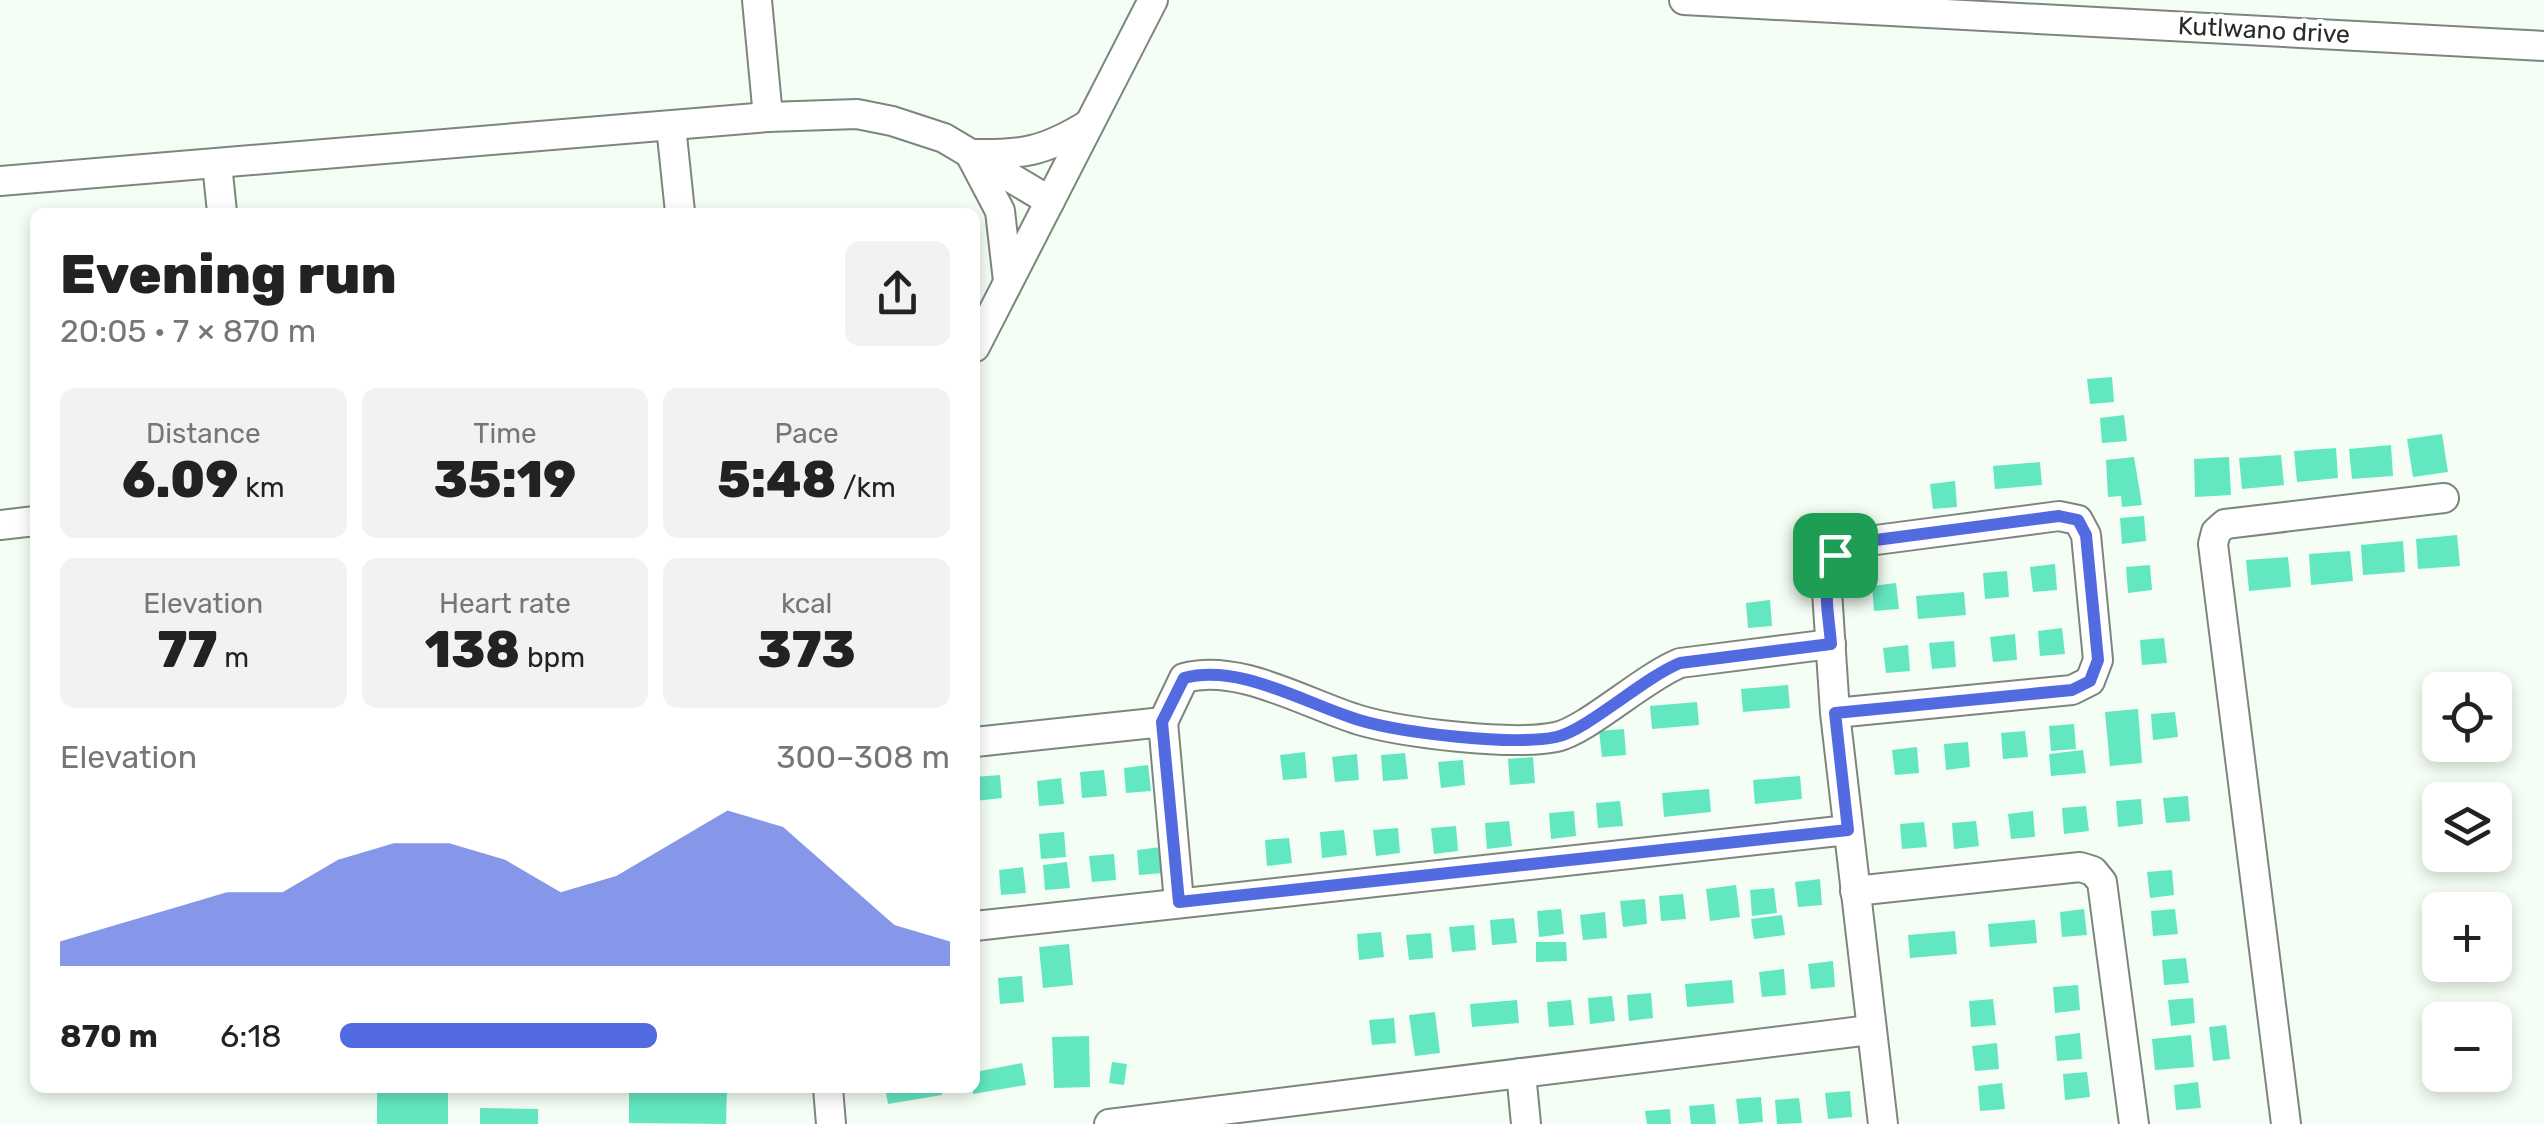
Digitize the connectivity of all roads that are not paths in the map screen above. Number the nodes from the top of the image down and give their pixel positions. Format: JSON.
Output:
{"nodes":[{"id":1,"x":757,"y":0,"type":"edge"},
{"id":2,"x":1152,"y":0,"type":"edge"},
{"id":3,"x":1684,"y":0,"type":"edge"},
{"id":4,"x":2544,"y":46,"type":"edge"},
{"id":5,"x":768,"y":117,"type":"junction"},
{"id":6,"x":1090,"y":123,"type":"junction"},
{"id":7,"x":671,"y":126,"type":"junction"},
{"id":8,"x":970,"y":154,"type":"junction"},
{"id":9,"x":217,"y":164,"type":"junction"},
{"id":10,"x":0,"y":180,"type":"edge"},
{"id":11,"x":1050,"y":201,"type":"junction"},
{"id":12,"x":222,"y":208,"type":"edge"},
{"id":13,"x":680,"y":208,"type":"edge"},
{"id":14,"x":1008,"y":283,"type":"junction"},
{"id":15,"x":980,"y":338,"type":"edge"},
{"id":16,"x":2444,"y":498,"type":"dead end"},
{"id":17,"x":30,"y":521,"type":"edge"},
{"id":18,"x":0,"y":524,"type":"edge"},
{"id":19,"x":1831,"y":644,"type":"junction"},
{"id":20,"x":1835,"y":713,"type":"junction"},
{"id":21,"x":1162,"y":722,"type":"junction"},
{"id":22,"x":980,"y":741,"type":"edge"},
{"id":23,"x":1848,"y":830,"type":"junction"},
{"id":24,"x":1856,"y":891,"type":"junction"},
{"id":25,"x":1179,"y":902,"type":"junction"},
{"id":26,"x":980,"y":925,"type":"edge"},
{"id":27,"x":1870,"y":1030,"type":"junction"},
{"id":28,"x":1521,"y":1073,"type":"junction"},
{"id":29,"x":828,"y":1093,"type":"edge"},
{"id":30,"x":1190,"y":1119,"type":"edge"},
{"id":31,"x":831,"y":1124,"type":"edge"},
{"id":32,"x":1109,"y":1124,"type":"edge"},
{"id":33,"x":1526,"y":1124,"type":"edge"},
{"id":34,"x":1883,"y":1124,"type":"edge"},
{"id":35,"x":2134,"y":1124,"type":"edge"},
{"id":36,"x":2286,"y":1124,"type":"edge"}],
"edges":[{"from":1,"to":5,"type":"street"},
{"from":2,"to":6,"type":"street"},
{"from":3,"to":4,"type":"street","name":"Kutlwano drive"},
{"from":5,"to":7,"type":"street"},
{"from":5,"to":8,"type":"street"},
{"from":6,"to":8,"type":"street"},
{"from":6,"to":11,"type":"street"},
{"from":7,"to":9,"type":"street"},
{"from":7,"to":13,"type":"street"},
{"from":8,"to":11,"type":"street"},
{"from":8,"to":14,"type":"street"},
{"from":9,"to":10,"type":"street"},
{"from":9,"to":12,"type":"street"},
{"from":11,"to":14,"type":"street"},
{"from":14,"to":15,"type":"street"},
{"from":16,"to":36,"type":"street"},
{"from":17,"to":18,"type":"street"},
{"from":19,"to":20,"type":"street"},
{"from":19,"to":20,"type":"street"},
{"from":19,"to":21,"type":"street"},
{"from":20,"to":23,"type":"street"},
{"from":21,"to":22,"type":"street"},
{"from":21,"to":25,"type":"street"},
{"from":23,"to":24,"type":"street"},
{"from":23,"to":25,"type":"street"},
{"from":24,"to":27,"type":"street"},
{"from":24,"to":35,"type":"street"},
{"from":25,"to":26,"type":"street"},
{"from":27,"to":28,"type":"street"},
{"from":27,"to":34,"type":"street"},
{"from":28,"to":30,"type":"street"},
{"from":28,"to":33,"type":"street"},
{"from":29,"to":31,"type":"street"},
{"from":30,"to":32,"type":"street"}]}
